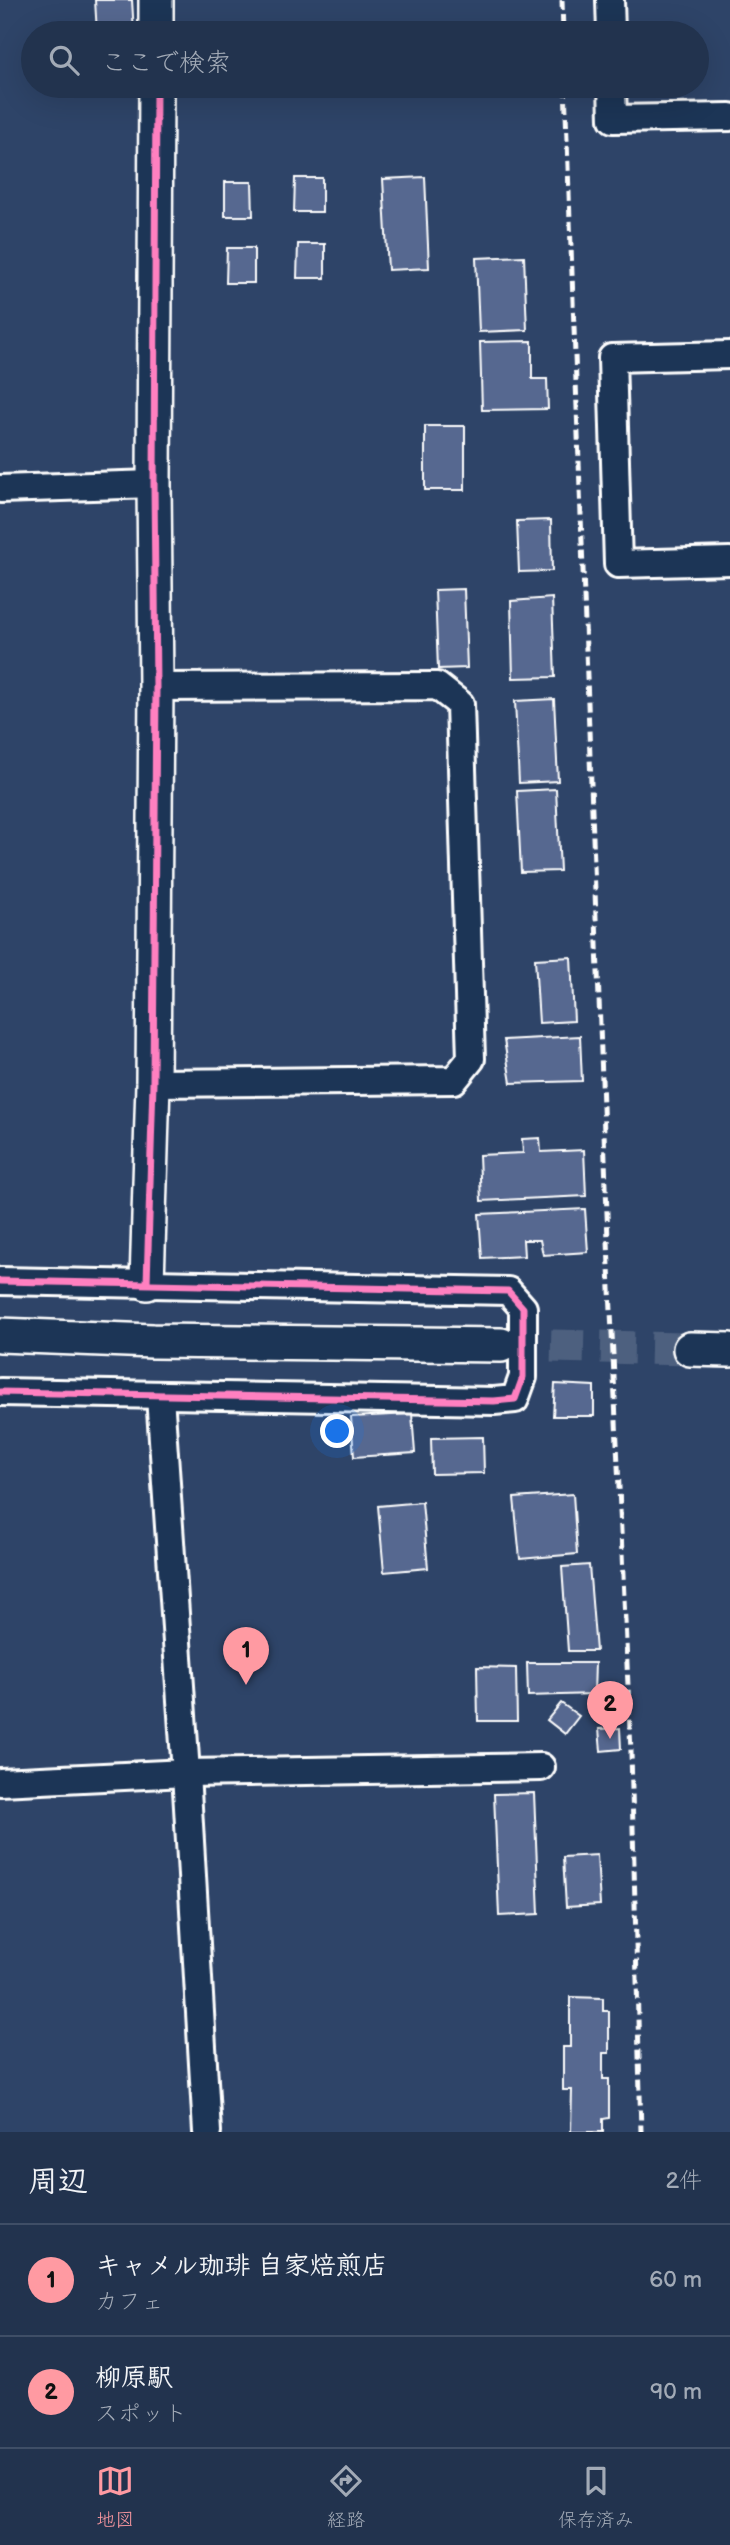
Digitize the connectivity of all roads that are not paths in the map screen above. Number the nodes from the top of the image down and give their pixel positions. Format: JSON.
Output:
{"nodes":[{"id":1,"x":156,"y":0,"type":"edge"},
{"id":2,"x":610,"y":0,"type":"edge"},
{"id":3,"x":156,"y":21,"type":"edge"},
{"id":4,"x":611,"y":21,"type":"edge"},
{"id":5,"x":156,"y":98,"type":"edge"},
{"id":6,"x":612,"y":98,"type":"edge"},
{"id":7,"x":730,"y":117,"type":"edge"},
{"id":8,"x":730,"y":355,"type":"edge"},
{"id":9,"x":154,"y":484,"type":"junction"},
{"id":10,"x":0,"y":489,"type":"edge"},
{"id":11,"x":730,"y":561,"type":"edge"},
{"id":12,"x":156,"y":687,"type":"junction"},
{"id":13,"x":153,"y":1083,"type":"junction"},
{"id":14,"x":0,"y":1281,"type":"edge"},
{"id":15,"x":147,"y":1283,"type":"junction"},
{"id":16,"x":0,"y":1335,"type":"edge"},
{"id":17,"x":501,"y":1345,"type":"tunnel mouth"},
{"id":18,"x":690,"y":1349,"type":"tunnel mouth"},
{"id":19,"x":730,"y":1350,"type":"edge"},
{"id":20,"x":0,"y":1392,"type":"edge"},
{"id":21,"x":160,"y":1396,"type":"junction"},
{"id":22,"x":541,"y":1767,"type":"dead end"},
{"id":23,"x":186,"y":1773,"type":"junction"},
{"id":24,"x":0,"y":1782,"type":"edge"},
{"id":25,"x":206,"y":2132,"type":"edge"}],
"edges":[{"from":1,"to":3,"type":"street"},
{"from":2,"to":4,"type":"street"},
{"from":5,"to":9,"type":"street"},
{"from":6,"to":7,"type":"street"},
{"from":8,"to":11,"type":"street"},
{"from":9,"to":10,"type":"street"},
{"from":9,"to":12,"type":"street"},
{"from":12,"to":13,"type":"street"},
{"from":12,"to":13,"type":"street"},
{"from":13,"to":15,"type":"street"},
{"from":14,"to":15,"type":"street"},
{"from":15,"to":21,"type":"street"},
{"from":16,"to":17,"type":"street"},
{"from":18,"to":19,"type":"street"},
{"from":20,"to":21,"type":"street"},
{"from":21,"to":23,"type":"street"},
{"from":22,"to":23,"type":"street"},
{"from":23,"to":24,"type":"street"},
{"from":23,"to":25,"type":"street"}]}
